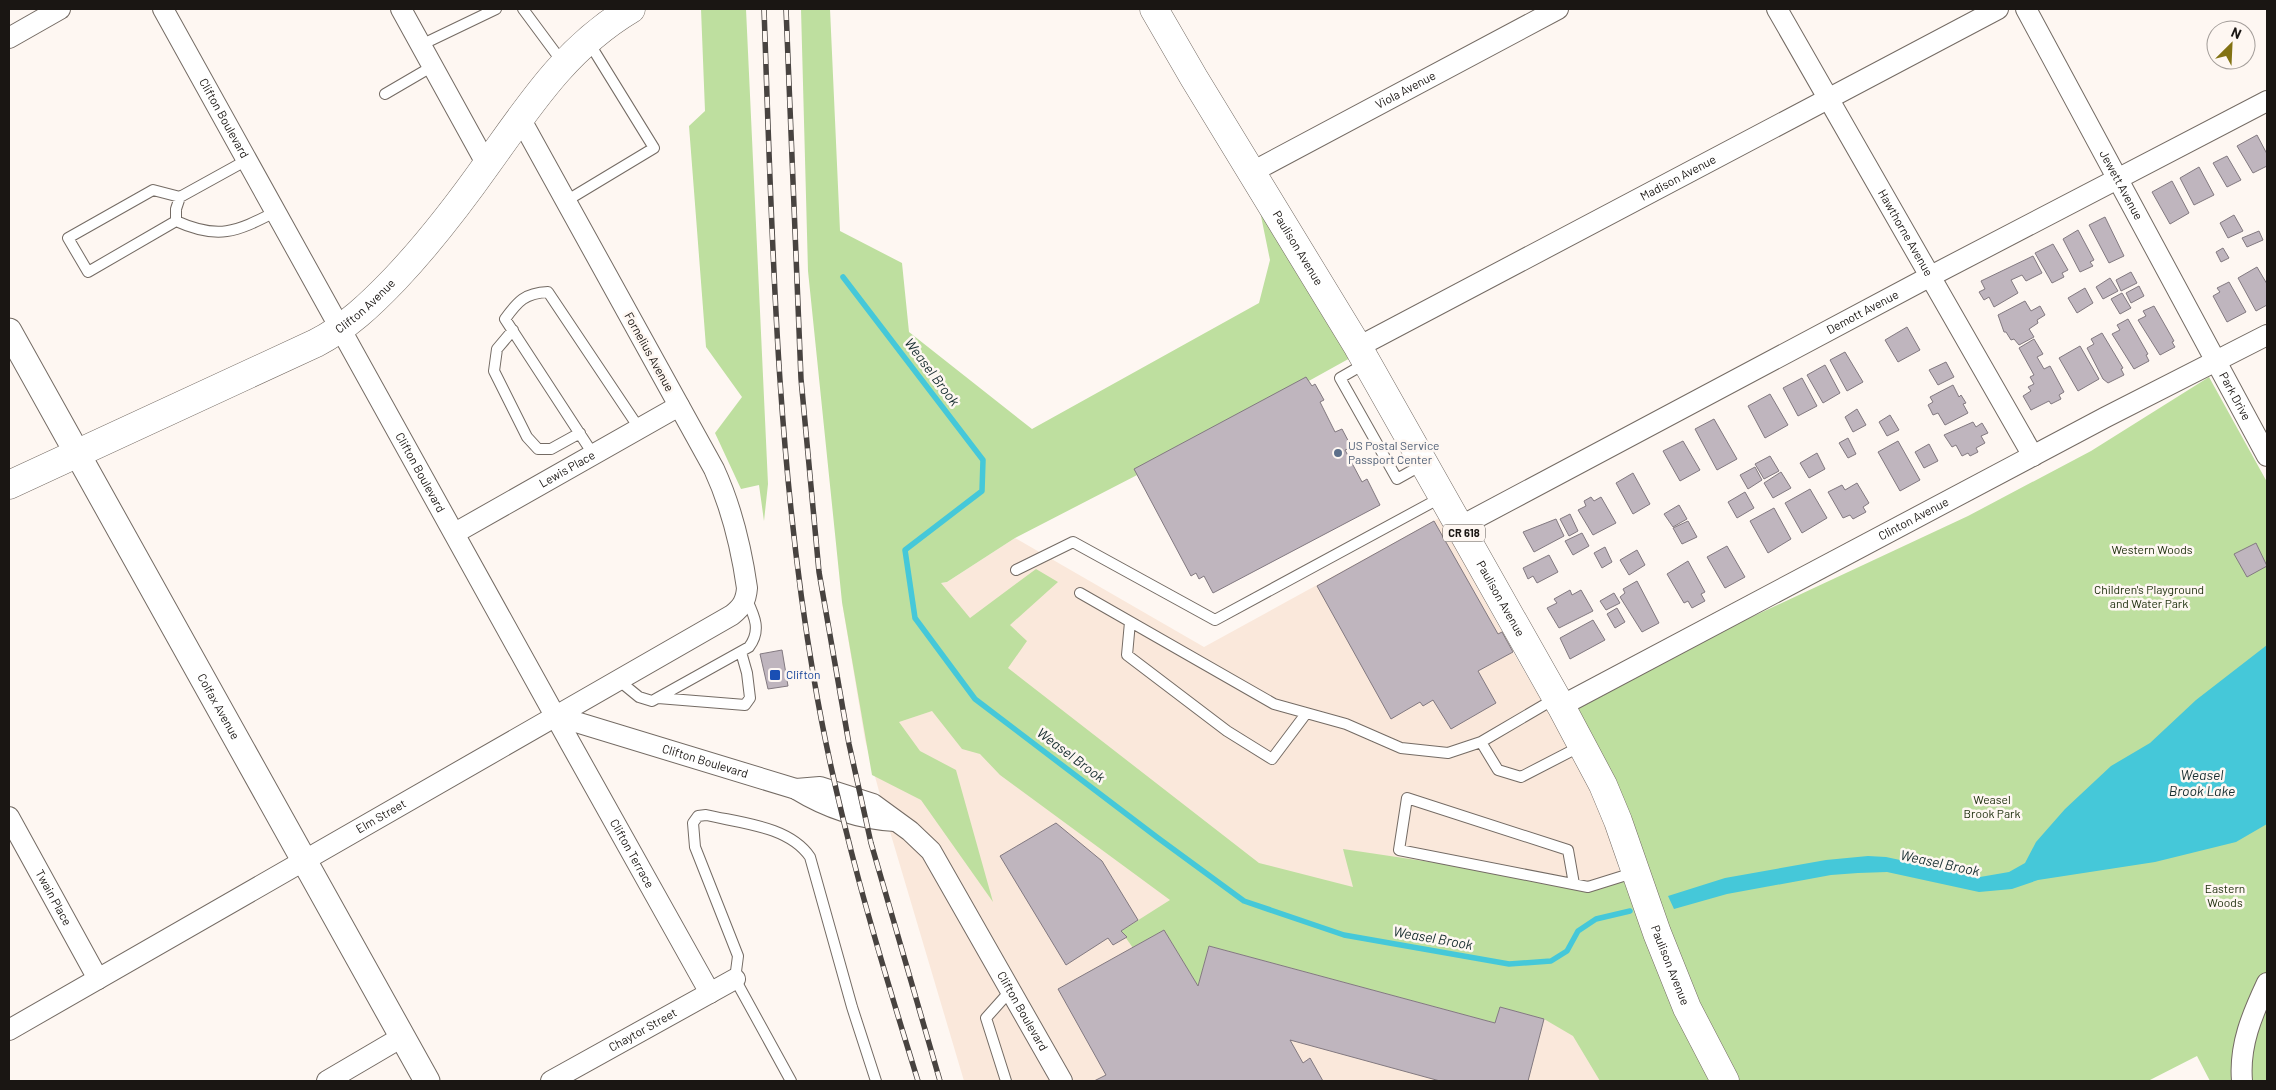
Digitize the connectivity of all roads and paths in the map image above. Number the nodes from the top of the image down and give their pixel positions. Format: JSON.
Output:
{"nodes":[{"id":1,"x":60,"y":9,"type":"edge"},
{"id":2,"x":163,"y":9,"type":"edge"},
{"id":3,"x":401,"y":9,"type":"edge"},
{"id":4,"x":496,"y":9,"type":"edge"},
{"id":5,"x":523,"y":9,"type":"edge"},
{"id":6,"x":631,"y":9,"type":"edge"},
{"id":7,"x":1154,"y":9,"type":"edge"},
{"id":8,"x":1558,"y":9,"type":"edge"},
{"id":9,"x":1778,"y":9,"type":"edge"},
{"id":10,"x":1998,"y":9,"type":"edge"},
{"id":11,"x":2026,"y":9,"type":"edge"},
{"id":12,"x":9,"y":38,"type":"edge"},
{"id":13,"x":588,"y":40,"type":"junction"},
{"id":14,"x":421,"y":45,"type":"junction"},
{"id":15,"x":563,"y":63,"type":"junction"},
{"id":16,"x":433,"y":66,"type":"junction"},
{"id":17,"x":385,"y":94,"type":"dead end"},
{"id":18,"x":1828,"y":98,"type":"junction"},
{"id":19,"x":2267,"y":101,"type":"edge"},
{"id":20,"x":520,"y":118,"type":"junction"},
{"id":21,"x":247,"y":160,"type":"junction"},
{"id":22,"x":487,"y":165,"type":"junction"},
{"id":23,"x":1252,"y":172,"type":"junction"},
{"id":24,"x":2117,"y":181,"type":"junction"},
{"id":25,"x":180,"y":197,"type":"junction"},
{"id":26,"x":566,"y":201,"type":"junction"},
{"id":27,"x":275,"y":212,"type":"junction"},
{"id":28,"x":176,"y":221,"type":"junction"},
{"id":29,"x":1929,"y":277,"type":"junction"},
{"id":30,"x":340,"y":329,"type":"junction"},
{"id":31,"x":513,"y":330,"type":"junction"},
{"id":32,"x":9,"y":331,"type":"edge"},
{"id":33,"x":2267,"y":335,"type":"edge"},
{"id":34,"x":1362,"y":354,"type":"junction"},
{"id":35,"x":2216,"y":362,"type":"junction"},
{"id":36,"x":679,"y":406,"type":"junction"},
{"id":37,"x":638,"y":428,"type":"junction"},
{"id":38,"x":580,"y":433,"type":"junction"},
{"id":39,"x":77,"y":453,"type":"junction"},
{"id":40,"x":593,"y":454,"type":"junction"},
{"id":41,"x":2033,"y":456,"type":"junction"},
{"id":42,"x":2267,"y":456,"type":"edge"},
{"id":43,"x":9,"y":485,"type":"edge"},
{"id":44,"x":1443,"y":496,"type":"junction"},
{"id":45,"x":1460,"y":526,"type":"junction"},
{"id":46,"x":455,"y":533,"type":"junction"},
{"id":47,"x":1016,"y":570,"type":"dead end"},
{"id":48,"x":1080,"y":593,"type":"dead end"},
{"id":49,"x":746,"y":598,"type":"junction"},
{"id":50,"x":1130,"y":622,"type":"junction"},
{"id":51,"x":741,"y":652,"type":"junction"},
{"id":52,"x":617,"y":680,"type":"junction"},
{"id":53,"x":658,"y":698,"type":"junction"},
{"id":54,"x":1559,"y":702,"type":"junction"},
{"id":55,"x":553,"y":715,"type":"junction"},
{"id":56,"x":1305,"y":715,"type":"junction"},
{"id":57,"x":1481,"y":742,"type":"junction"},
{"id":58,"x":1582,"y":746,"type":"junction"},
{"id":59,"x":9,"y":816,"type":"edge"},
{"id":60,"x":305,"y":861,"type":"junction"},
{"id":61,"x":1637,"y":872,"type":"junction"},
{"id":62,"x":1574,"y":884,"type":"junction"},
{"id":63,"x":98,"y":978,"type":"junction"},
{"id":64,"x":735,"y":979,"type":"junction"},
{"id":65,"x":2267,"y":983,"type":"edge"},
{"id":66,"x":1011,"y":990,"type":"junction"},
{"id":67,"x":710,"y":993,"type":"junction"},
{"id":68,"x":9,"y":1030,"type":"edge"},
{"id":69,"x":402,"y":1037,"type":"junction"},
{"id":70,"x":327,"y":1081,"type":"edge"},
{"id":71,"x":427,"y":1081,"type":"edge"},
{"id":72,"x":551,"y":1081,"type":"edge"},
{"id":73,"x":791,"y":1081,"type":"edge"},
{"id":74,"x":876,"y":1081,"type":"edge"},
{"id":75,"x":1006,"y":1081,"type":"edge"},
{"id":76,"x":1062,"y":1081,"type":"edge"},
{"id":77,"x":1725,"y":1081,"type":"edge"},
{"id":78,"x":2242,"y":1081,"type":"edge"}],
"edges":[{"from":1,"to":12,"type":"street"},
{"from":2,"to":21,"type":"street","name":"Clifton Boulevard"},
{"from":3,"to":14,"type":"street"},
{"from":4,"to":14,"type":"lane"},
{"from":5,"to":15,"type":"lane"},
{"from":6,"to":13,"type":"main road","name":"Clifton Avenue"},
{"from":7,"to":23,"type":"main road","name":"Paulison Avenue","number":"CR 618"},
{"from":8,"to":23,"type":"street","name":"Viola Avenue"},
{"from":9,"to":18,"type":"street","name":"Hawthorne Avenue"},
{"from":10,"to":18,"type":"street","name":"Madison Avenue"},
{"from":11,"to":24,"type":"street","name":"Jewett Avenue"},
{"from":13,"to":15,"type":"main road","name":"Clifton Avenue"},
{"from":13,"to":26,"type":"lane"},
{"from":14,"to":16,"type":"street"},
{"from":15,"to":20,"type":"main road","name":"Clifton Avenue"},
{"from":16,"to":17,"type":"lane"},
{"from":16,"to":22,"type":"street"},
{"from":18,"to":29,"type":"street","name":"Hawthorne Avenue"},
{"from":18,"to":34,"type":"street","name":"Madison Avenue"},
{"from":19,"to":24,"type":"street","name":"Demott Avenue"},
{"from":20,"to":22,"type":"main road","name":"Clifton Avenue"},
{"from":20,"to":26,"type":"street","name":"Fornelius Avenue"},
{"from":21,"to":25,"type":"lane"},
{"from":21,"to":27,"type":"street","name":"Clifton Boulevard"},
{"from":22,"to":30,"type":"main road","name":"Clifton Avenue"},
{"from":23,"to":34,"type":"main road","name":"Paulison Avenue","number":"CR 618"},
{"from":24,"to":29,"type":"street","name":"Demott Avenue"},
{"from":24,"to":35,"type":"street","name":"Jewett Avenue"},
{"from":25,"to":28,"type":"lane"},
{"from":25,"to":28,"type":"lane"},
{"from":26,"to":36,"type":"street","name":"Fornelius Avenue"},
{"from":27,"to":28,"type":"lane"},
{"from":27,"to":30,"type":"street","name":"Clifton Boulevard"},
{"from":29,"to":41,"type":"street","name":"Hawthorne Avenue"},
{"from":29,"to":45,"type":"street","name":"Demott Avenue"},
{"from":30,"to":39,"type":"main road","name":"Clifton Avenue"},
{"from":30,"to":46,"type":"street","name":"Clifton Boulevard"},
{"from":31,"to":37,"type":"lane"},
{"from":31,"to":38,"type":"lane"},
{"from":31,"to":38,"type":"lane"},
{"from":32,"to":39,"type":"street","name":"Colfax Avenue"},
{"from":33,"to":35,"type":"street","name":"Clinton Avenue"},
{"from":34,"to":44,"type":"main road","name":"Paulison Avenue","number":"CR 618"},
{"from":35,"to":41,"type":"street","name":"Clinton Avenue"},
{"from":35,"to":42,"type":"street","name":"Park Drive"},
{"from":36,"to":37,"type":"street","name":"Lewis Place"},
{"from":36,"to":49,"type":"street","name":"Fornelius Avenue"},
{"from":37,"to":40,"type":"street","name":"Lewis Place"},
{"from":38,"to":40,"type":"lane"},
{"from":39,"to":43,"type":"main road","name":"Clifton Avenue"},
{"from":39,"to":60,"type":"street","name":"Colfax Avenue"},
{"from":40,"to":46,"type":"street","name":"Lewis Place"},
{"from":41,"to":54,"type":"street","name":"Clinton Avenue"},
{"from":44,"to":45,"type":"main road","name":"Paulison Avenue","number":"CR 618"},
{"from":44,"to":47,"type":"lane"},
{"from":45,"to":54,"type":"main road","name":"Paulison Avenue","number":"CR 618"},
{"from":46,"to":55,"type":"street","name":"Clifton Boulevard"},
{"from":48,"to":50,"type":"lane"},
{"from":49,"to":51,"type":"lane"},
{"from":49,"to":52,"type":"street","name":"Elm Street"},
{"from":50,"to":56,"type":"lane"},
{"from":50,"to":56,"type":"lane"},
{"from":51,"to":53,"type":"lane"},
{"from":51,"to":53,"type":"lane"},
{"from":52,"to":53,"type":"lane"},
{"from":52,"to":55,"type":"street","name":"Elm Street"},
{"from":54,"to":57,"type":"lane"},
{"from":54,"to":58,"type":"main road","name":"Paulison Avenue","number":"CR 618"},
{"from":55,"to":60,"type":"street","name":"Elm Street"},
{"from":55,"to":66,"type":"street","name":"Clifton Boulevard"},
{"from":55,"to":67,"type":"street","name":"Clifton Terrace"},
{"from":56,"to":57,"type":"lane"},
{"from":57,"to":58,"type":"lane"},
{"from":58,"to":61,"type":"main road","name":"Paulison Avenue","number":"CR 618"},
{"from":59,"to":63,"type":"street","name":"Twain Place"},
{"from":60,"to":63,"type":"street","name":"Elm Street"},
{"from":60,"to":69,"type":"street","name":"Colfax Avenue"},
{"from":61,"to":62,"type":"lane"},
{"from":61,"to":77,"type":"main road","name":"Paulison Avenue","number":"CR 618"},
{"from":62,"to":62,"type":"lane"},
{"from":63,"to":68,"type":"street","name":"Elm Street"},
{"from":64,"to":67,"type":"street","name":"Chaytor Street"},
{"from":64,"to":73,"type":"lane"},
{"from":64,"to":74,"type":"lane"},
{"from":65,"to":78,"type":"street"},
{"from":66,"to":75,"type":"lane"},
{"from":66,"to":76,"type":"street","name":"Clifton Boulevard"},
{"from":67,"to":72,"type":"street","name":"Chaytor Street"},
{"from":69,"to":70,"type":"street"},
{"from":69,"to":71,"type":"street","name":"Colfax Avenue"}]}
